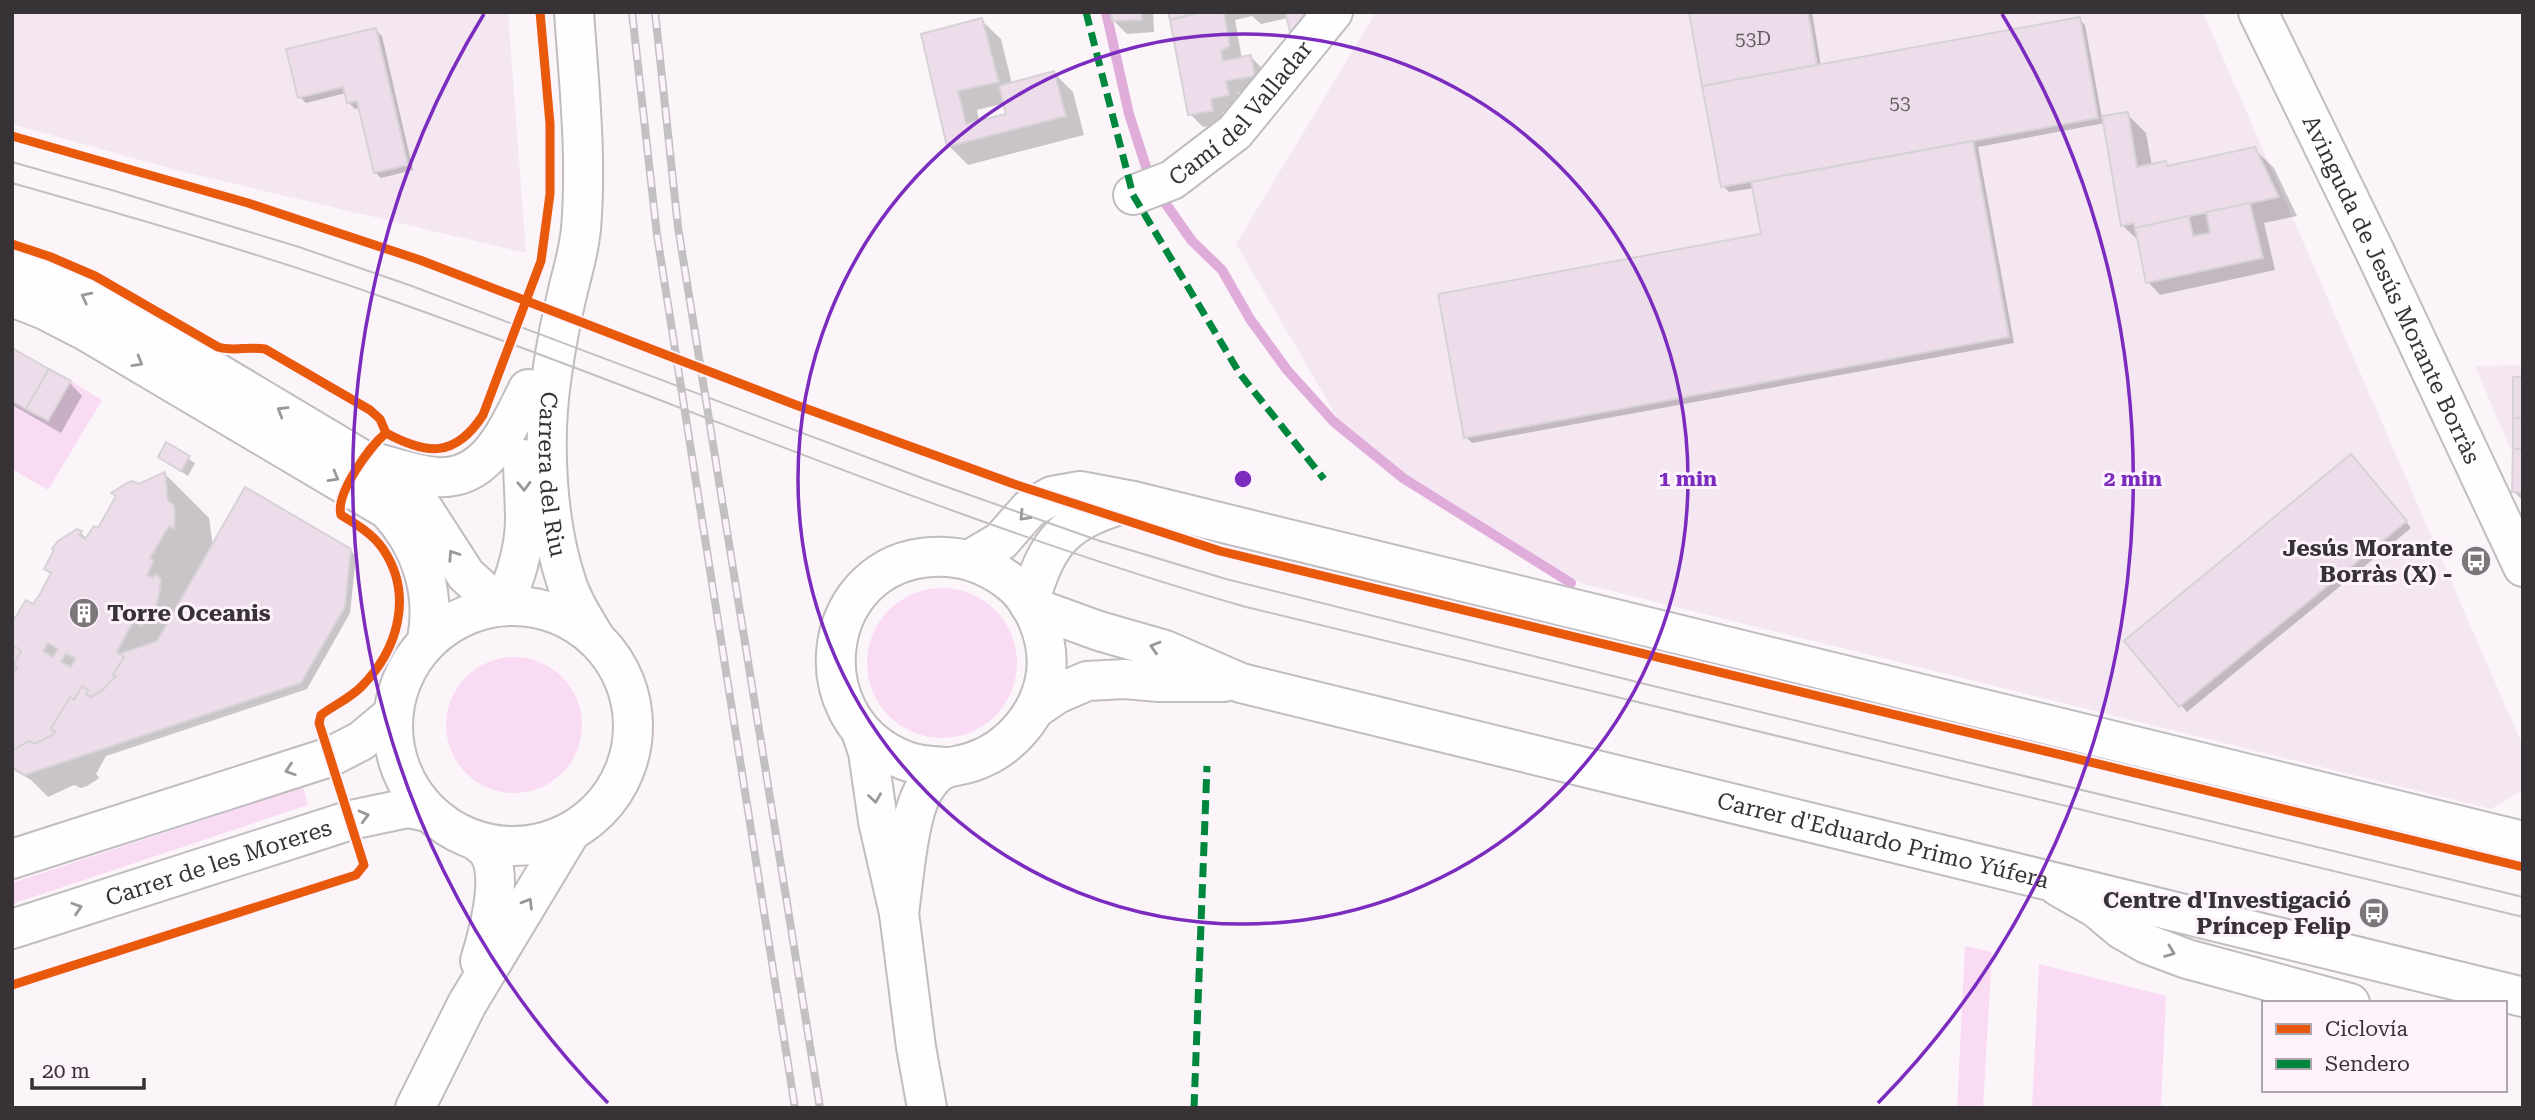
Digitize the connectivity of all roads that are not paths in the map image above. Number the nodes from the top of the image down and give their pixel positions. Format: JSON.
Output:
{"nodes":[{"id":1,"x":574,"y":12,"type":"edge"},
{"id":2,"x":1333,"y":12,"type":"edge"},
{"id":3,"x":2258,"y":12,"type":"edge"},
{"id":4,"x":1133,"y":195,"type":"dead end"},
{"id":5,"x":12,"y":263,"type":"edge"},
{"id":6,"x":12,"y":297,"type":"edge"},
{"id":7,"x":565,"y":303,"type":"junction"},
{"id":8,"x":528,"y":389,"type":"junction"},
{"id":9,"x":363,"y":460,"type":"junction"},
{"id":10,"x":1133,"y":501,"type":"junction"},
{"id":11,"x":970,"y":560,"type":"junction"},
{"id":12,"x":2523,"y":566,"type":"edge"},
{"id":13,"x":501,"y":605,"type":"junction"},
{"id":14,"x":1030,"y":605,"type":"junction"},
{"id":15,"x":594,"y":636,"type":"junction"},
{"id":16,"x":427,"y":640,"type":"junction"},
{"id":17,"x":1241,"y":682,"type":"junction"},
{"id":18,"x":1035,"y":709,"type":"junction"},
{"id":19,"x":392,"y":715,"type":"junction"},
{"id":20,"x":861,"y":731,"type":"junction"},
{"id":21,"x":946,"y":766,"type":"junction"},
{"id":22,"x":427,"y":812,"type":"junction"},
{"id":23,"x":570,"y":833,"type":"junction"},
{"id":24,"x":477,"y":841,"type":"junction"},
{"id":25,"x":2523,"y":841,"type":"edge"},
{"id":26,"x":12,"y":859,"type":"edge"},
{"id":27,"x":2048,"y":881,"type":"junction"},
{"id":28,"x":899,"y":914,"type":"junction"},
{"id":29,"x":12,"y":929,"type":"edge"},
{"id":30,"x":2523,"y":997,"type":"edge"},
{"id":31,"x":2343,"y":1001,"type":"edge"},
{"id":32,"x":467,"y":1004,"type":"junction"},
{"id":33,"x":415,"y":1108,"type":"edge"},
{"id":34,"x":928,"y":1108,"type":"edge"}],
"edges":[{"from":1,"to":7,"type":"main road","name":"Carrera del Riu"},
{"from":2,"to":4,"type":"main road","name":"Camí del Valladar"},
{"from":3,"to":12,"type":"main road","name":"Avinguda de Jesús Morante Borràs"},
{"from":9,"to":5,"type":"main road","one_way":true},
{"from":6,"to":16,"type":"main road","one_way":true},
{"from":7,"to":8,"type":"main road","name":"Carrera del Riu"},
{"from":7,"to":15,"type":"main road","name":"Carrera del Riu"},
{"from":8,"to":9,"type":"main road"},
{"from":8,"to":13,"type":"main road","name":"Carrera del Riu","one_way":true},
{"from":13,"to":9,"type":"main road","one_way":true},
{"from":10,"to":11,"type":"main road","one_way":true},
{"from":10,"to":14,"type":"main road"},
{"from":10,"to":25,"type":"main road"},
{"from":11,"to":14,"type":"main road"},
{"from":11,"to":20,"type":"main road"},
{"from":13,"to":15,"type":"main road"},
{"from":13,"to":16,"type":"main road"},
{"from":17,"to":14,"type":"main road","name":"Carrer d'Eduardo Primo Yúfera","one_way":true},
{"from":14,"to":18,"type":"main road"},
{"from":15,"to":23,"type":"main road"},
{"from":16,"to":19,"type":"main road"},
{"from":17,"to":18,"type":"main road","name":"Carrer d'Eduardo Primo Yúfera"},
{"from":17,"to":27,"type":"main road","name":"Carrer d'Eduardo Primo Yúfera"},
{"from":18,"to":21,"type":"main road"},
{"from":19,"to":22,"type":"main road"},
{"from":19,"to":26,"type":"main road","one_way":true},
{"from":20,"to":21,"type":"main road"},
{"from":20,"to":28,"type":"main road","one_way":true},
{"from":21,"to":28,"type":"main road"},
{"from":22,"to":24,"type":"main road"},
{"from":29,"to":22,"type":"main road","name":"Carrer de les Moreres","one_way":true},
{"from":23,"to":24,"type":"main road"},
{"from":32,"to":23,"type":"main road","one_way":true},
{"from":24,"to":32,"type":"main road"},
{"from":27,"to":30,"type":"main road","name":"Carrer d'Eduardo Primo Yúfera"},
{"from":27,"to":31,"type":"main road","one_way":true},
{"from":28,"to":34,"type":"main road"},
{"from":32,"to":33,"type":"main road"}]}
